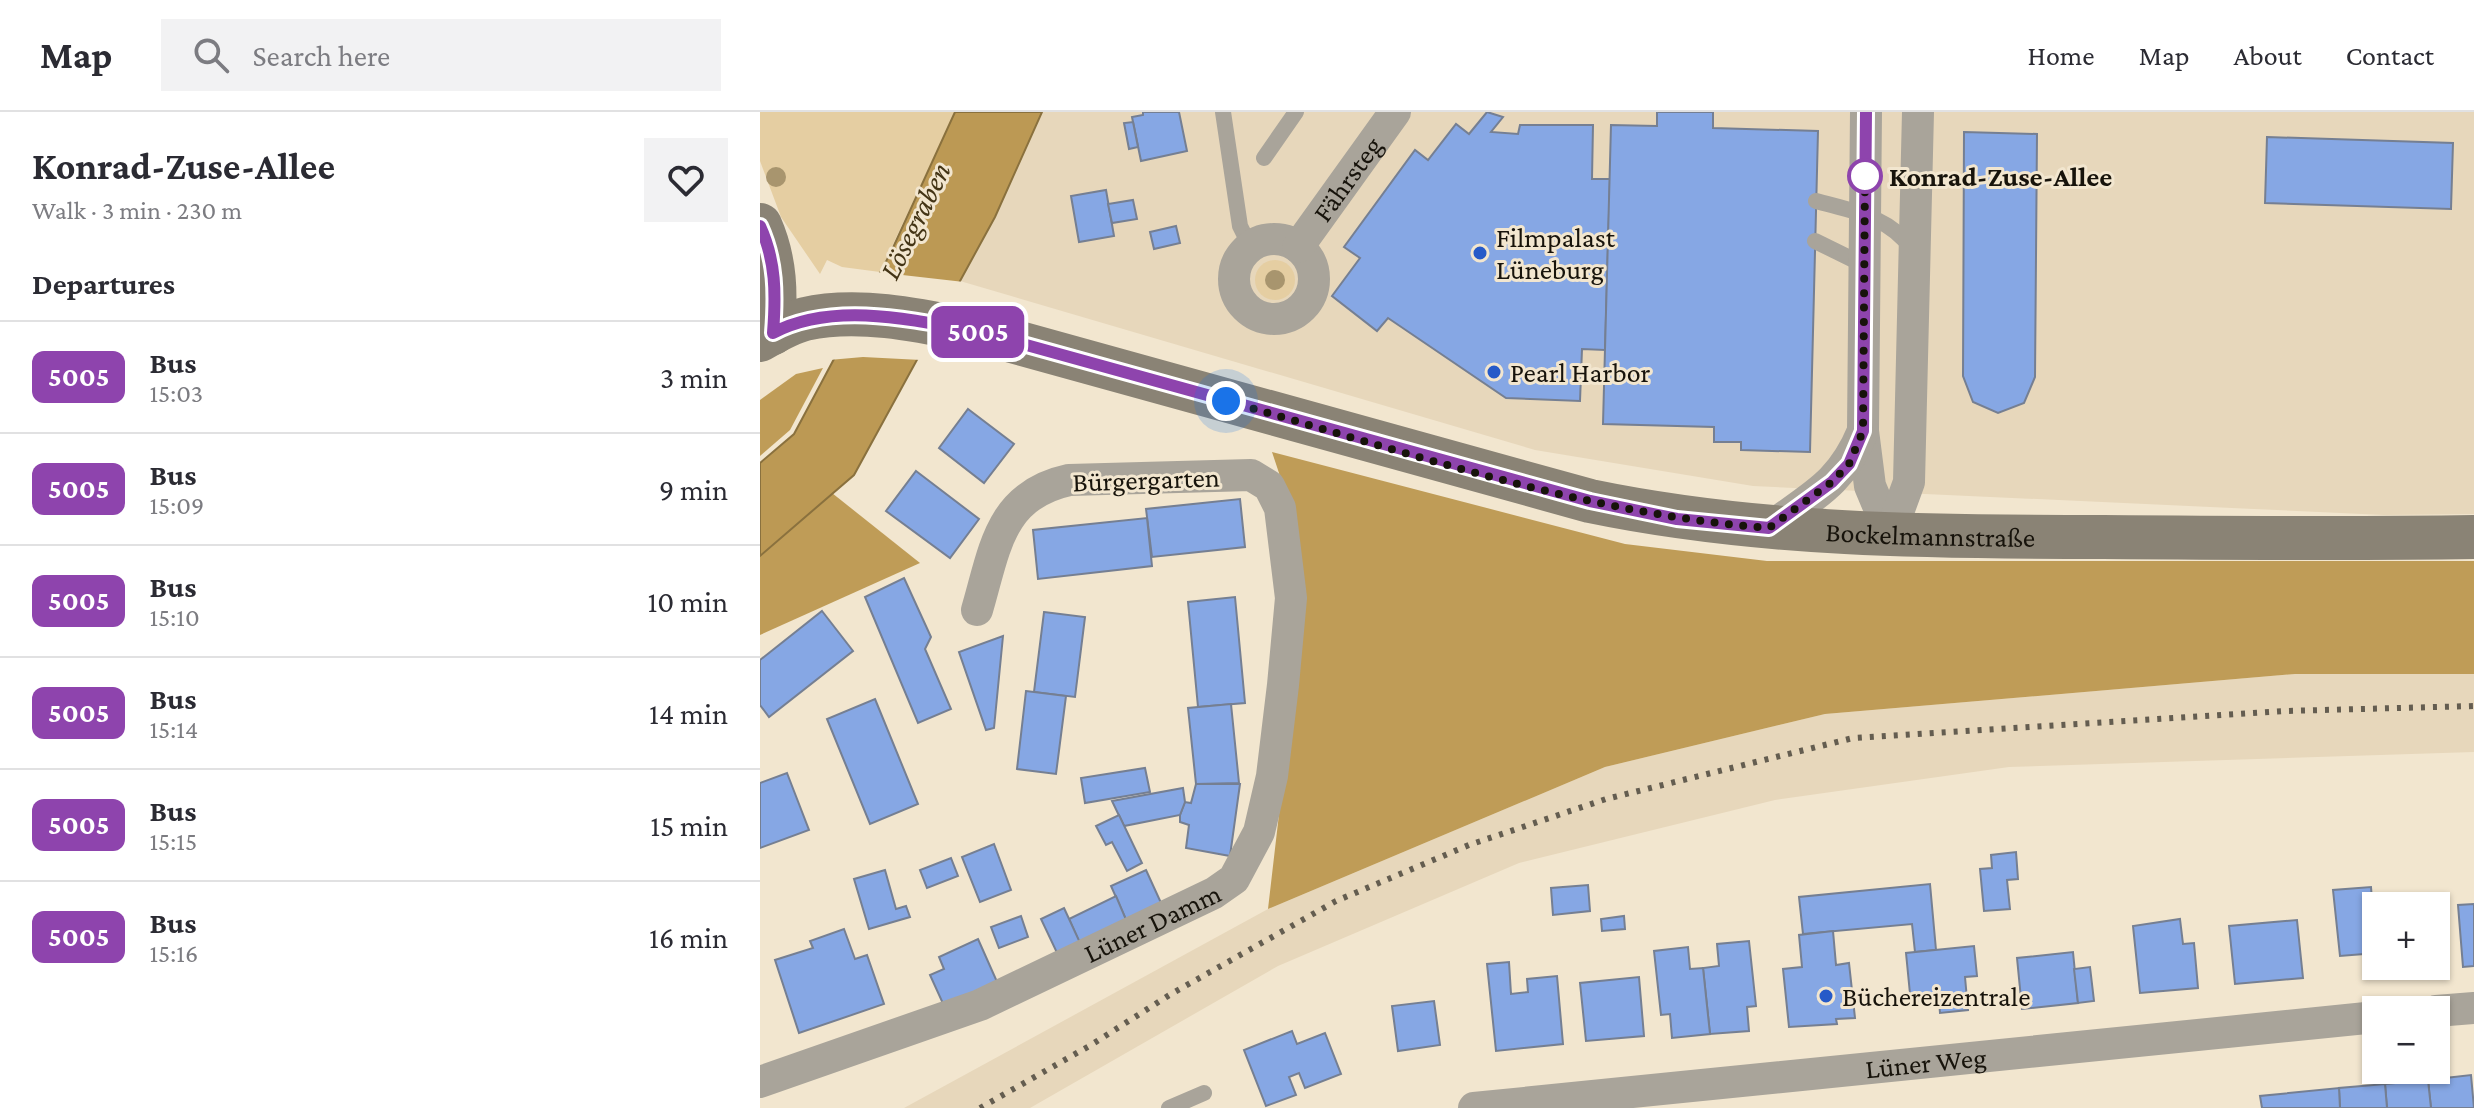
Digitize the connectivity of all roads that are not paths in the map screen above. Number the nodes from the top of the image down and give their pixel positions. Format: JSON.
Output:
{"nodes":[{"id":1,"x":1223,"y":112,"type":"edge"},
{"id":2,"x":1296,"y":112,"type":"edge"},
{"id":3,"x":1395,"y":112,"type":"edge"},
{"id":4,"x":1866,"y":112,"type":"edge"},
{"id":5,"x":1918,"y":112,"type":"edge"},
{"id":6,"x":1264,"y":158,"type":"dead end"},
{"id":7,"x":1816,"y":201,"type":"dead end"},
{"id":8,"x":1865,"y":214,"type":"junction"},
{"id":9,"x":765,"y":237,"type":"edge"},
{"id":10,"x":1815,"y":241,"type":"dead end"},
{"id":11,"x":1250,"y":246,"type":"junction"},
{"id":12,"x":1298,"y":247,"type":"junction"},
{"id":13,"x":1915,"y":253,"type":"junction"},
{"id":14,"x":1864,"y":265,"type":"junction"},
{"id":15,"x":852,"y":317,"type":"junction"},
{"id":16,"x":770,"y":330,"type":"edge"},
{"id":17,"x":1863,"y":431,"type":"junction"},
{"id":18,"x":1251,"y":475,"type":"joint"},
{"id":19,"x":1769,"y":528,"type":"junction"},
{"id":20,"x":1890,"y":534,"type":"junction"},
{"id":21,"x":2474,"y":537,"type":"edge"},
{"id":22,"x":977,"y":610,"type":"dead end"},
{"id":23,"x":2474,"y":1008,"type":"edge"},
{"id":24,"x":2450,"y":1010,"type":"edge"},
{"id":25,"x":2362,"y":1018,"type":"edge"},
{"id":26,"x":760,"y":1082,"type":"edge"},
{"id":27,"x":1204,"y":1093,"type":"dead end"},
{"id":28,"x":1169,"y":1108,"type":"edge"},
{"id":29,"x":1474,"y":1108,"type":"edge"}],
"edges":[{"from":1,"to":11,"type":"lane"},
{"from":2,"to":6,"type":"lane"},
{"from":3,"to":12,"type":"street","name":"Fährsteg"},
{"from":4,"to":8,"type":"street"},
{"from":5,"to":13,"type":"street"},
{"from":7,"to":8,"type":"lane"},
{"from":8,"to":13,"type":"lane"},
{"from":8,"to":14,"type":"street"},
{"from":9,"to":15,"type":"main road"},
{"from":9,"to":16,"type":"main road"},
{"from":10,"to":14,"type":"lane"},
{"from":11,"to":12,"type":"street","name":"Fährsteg"},
{"from":11,"to":12,"type":"street","name":"Fährsteg"},
{"from":13,"to":20,"type":"street"},
{"from":14,"to":17,"type":"street"},
{"from":15,"to":16,"type":"main road","name":"Bockelmannstraße"},
{"from":15,"to":19,"type":"main road","name":"Bockelmannstraße"},
{"from":17,"to":19,"type":"street"},
{"from":17,"to":20,"type":"street"},
{"from":18,"to":22,"type":"street","name":"Bürgergarten"},
{"from":18,"to":26,"type":"street","name":"Lüner Damm"},
{"from":19,"to":20,"type":"main road","name":"Bockelmannstraße"},
{"from":20,"to":21,"type":"main road","name":"Bockelmannstraße"},
{"from":23,"to":24,"type":"street"},
{"from":25,"to":29,"type":"street","name":"Lüner Weg"},
{"from":27,"to":28,"type":"lane"}]}
